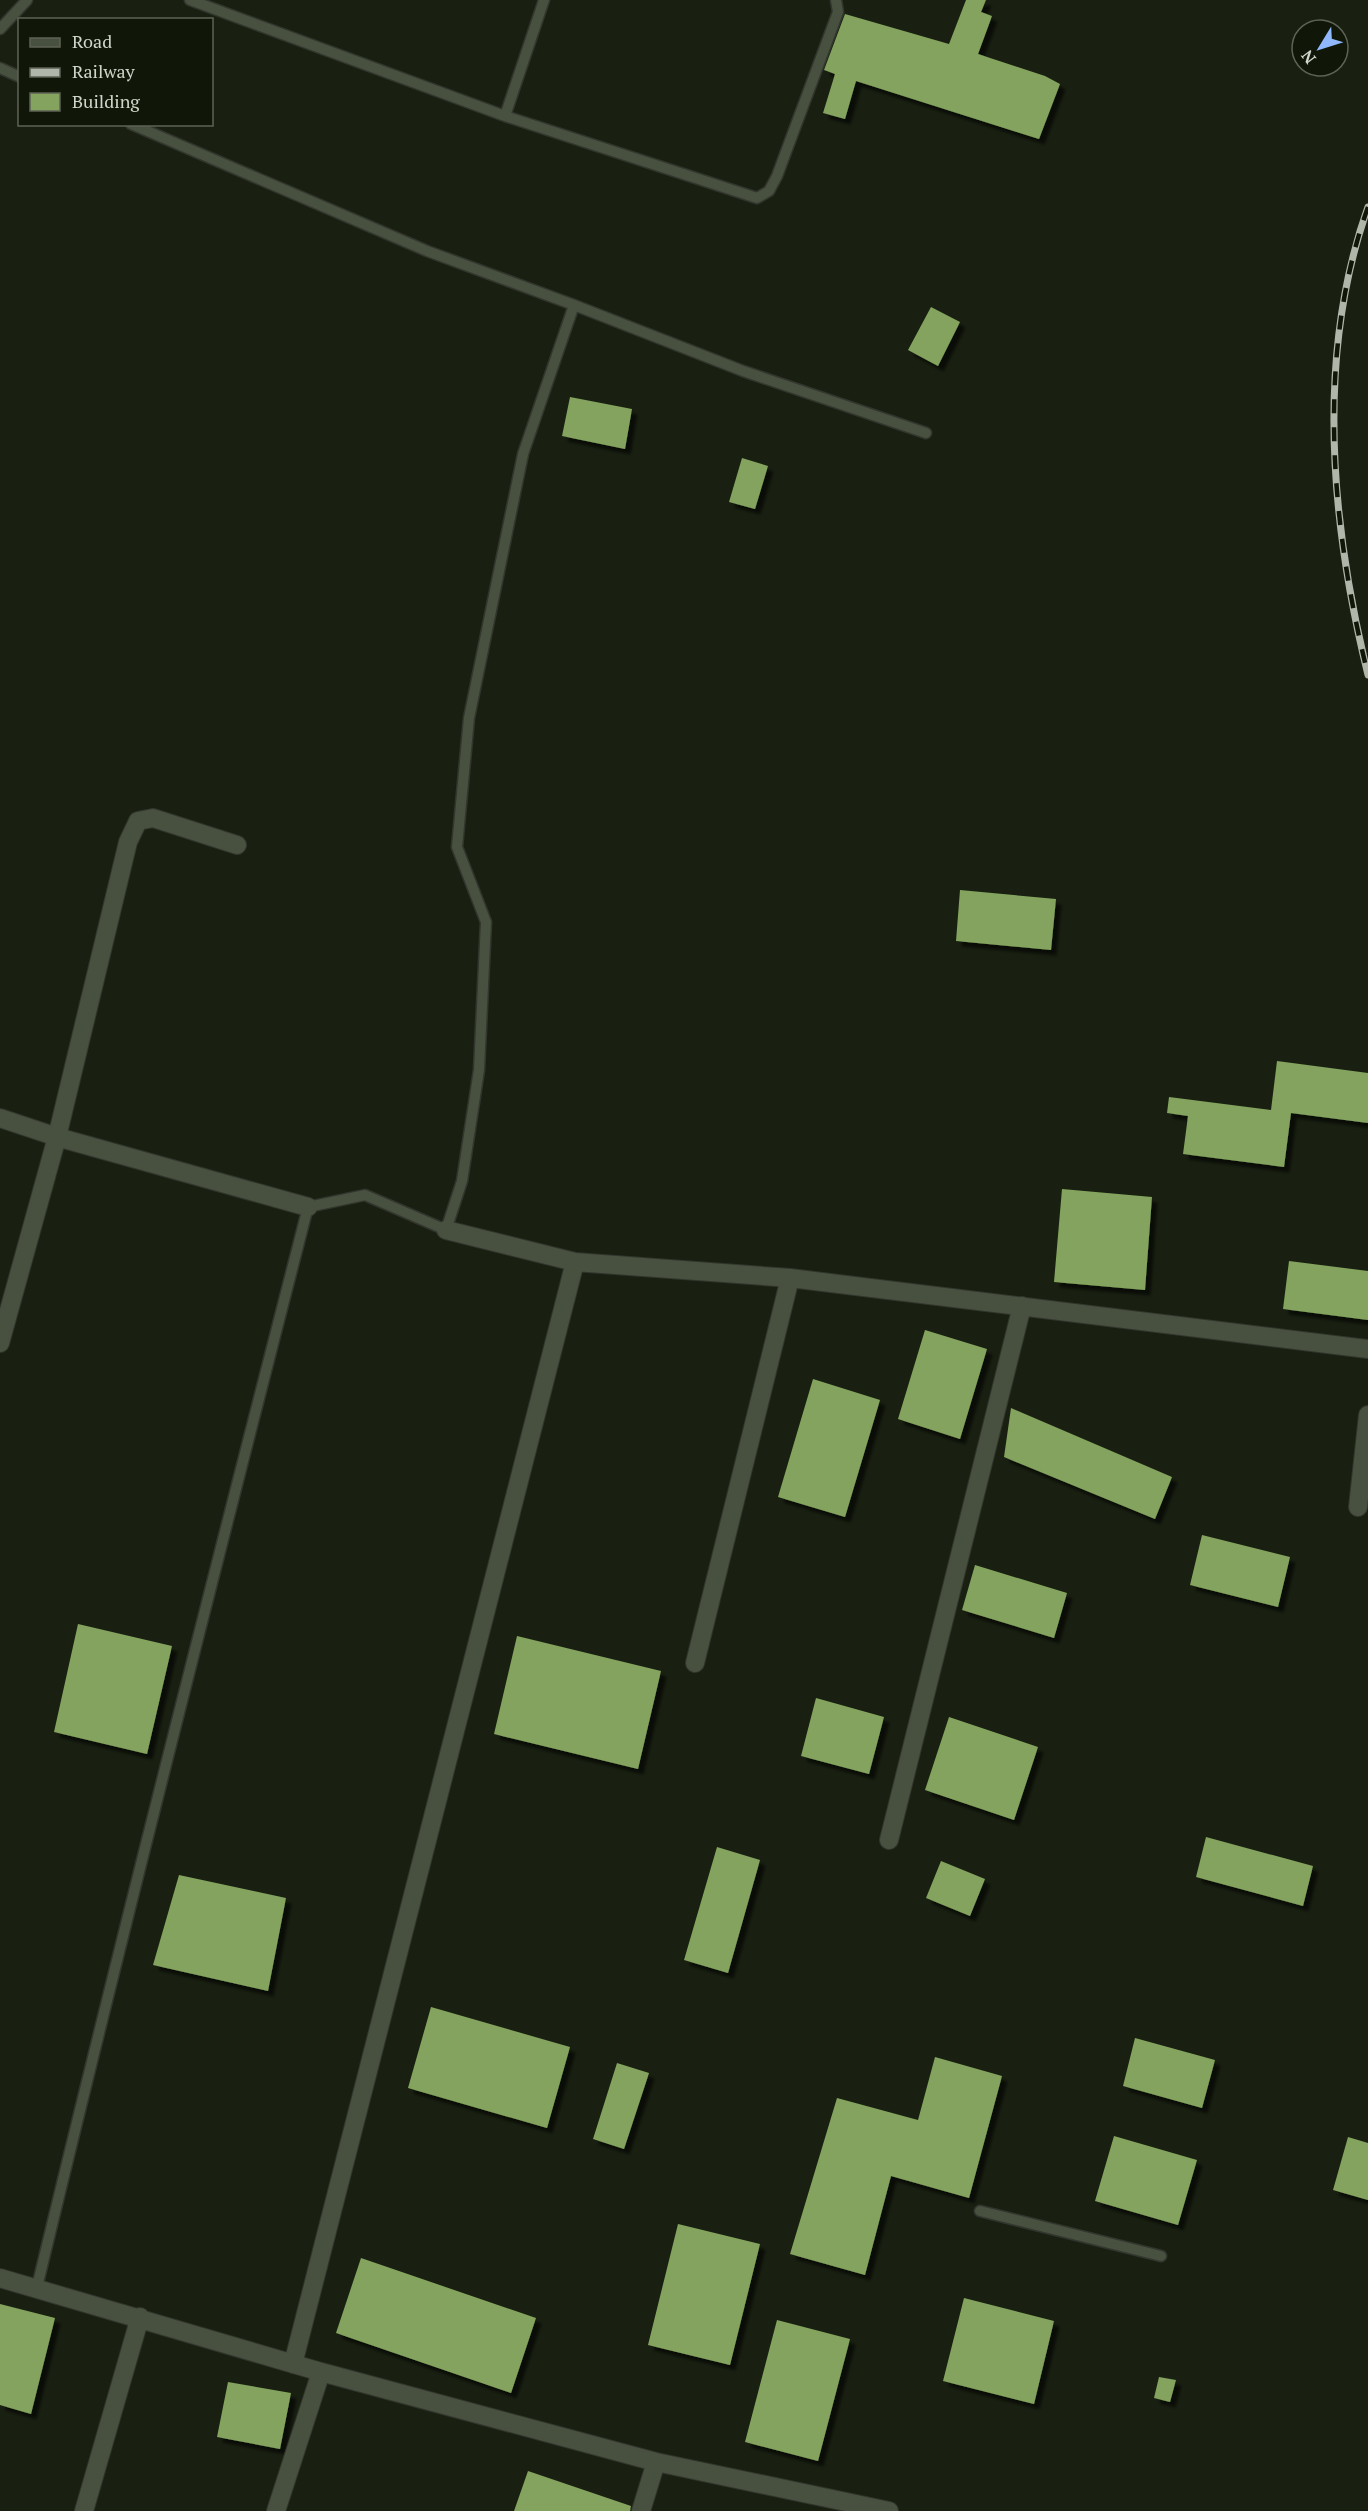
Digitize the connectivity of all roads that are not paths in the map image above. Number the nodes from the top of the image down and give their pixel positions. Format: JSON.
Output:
{"nodes":[{"id":1,"x":27,"y":0,"type":"edge"},
{"id":2,"x":190,"y":0,"type":"edge"},
{"id":3,"x":544,"y":0,"type":"edge"},
{"id":4,"x":836,"y":0,"type":"edge"},
{"id":5,"x":0,"y":29,"type":"edge"},
{"id":6,"x":0,"y":68,"type":"edge"},
{"id":7,"x":18,"y":76,"type":"edge"},
{"id":8,"x":505,"y":116,"type":"junction"},
{"id":9,"x":136,"y":126,"type":"edge"},
{"id":10,"x":574,"y":305,"type":"junction"},
{"id":11,"x":926,"y":433,"type":"dead end"},
{"id":12,"x":237,"y":845,"type":"dead end"},
{"id":13,"x":0,"y":1118,"type":"edge"},
{"id":14,"x":57,"y":1137,"type":"junction"},
{"id":15,"x":308,"y":1207,"type":"junction"},
{"id":16,"x":446,"y":1230,"type":"junction"},
{"id":17,"x":575,"y":1262,"type":"junction"},
{"id":18,"x":790,"y":1278,"type":"junction"},
{"id":19,"x":1022,"y":1306,"type":"junction"},
{"id":20,"x":0,"y":1343,"type":"edge"},
{"id":21,"x":1368,"y":1349,"type":"edge"},
{"id":22,"x":1368,"y":1415,"type":"edge"},
{"id":23,"x":1358,"y":1507,"type":"dead end"},
{"id":24,"x":694,"y":1663,"type":"dead end"},
{"id":25,"x":889,"y":1840,"type":"dead end"},
{"id":26,"x":980,"y":2211,"type":"dead end"},
{"id":27,"x":1161,"y":2256,"type":"dead end"},
{"id":28,"x":0,"y":2278,"type":"edge"},
{"id":29,"x":37,"y":2287,"type":"junction"},
{"id":30,"x":140,"y":2317,"type":"junction"},
{"id":31,"x":293,"y":2364,"type":"junction"},
{"id":32,"x":321,"y":2372,"type":"junction"},
{"id":33,"x":656,"y":2462,"type":"junction"},
{"id":34,"x":84,"y":2511,"type":"edge"},
{"id":35,"x":276,"y":2511,"type":"edge"},
{"id":36,"x":641,"y":2511,"type":"edge"},
{"id":37,"x":889,"y":2511,"type":"edge"}],
"edges":[{"from":1,"to":5,"type":"lane"},
{"from":2,"to":8,"type":"lane"},
{"from":3,"to":8,"type":"lane"},
{"from":4,"to":8,"type":"lane"},
{"from":6,"to":7,"type":"lane"},
{"from":9,"to":10,"type":"lane"},
{"from":10,"to":11,"type":"lane"},
{"from":10,"to":16,"type":"lane"},
{"from":12,"to":14,"type":"street"},
{"from":13,"to":14,"type":"street"},
{"from":14,"to":15,"type":"street"},
{"from":14,"to":20,"type":"street"},
{"from":15,"to":16,"type":"lane"},
{"from":15,"to":29,"type":"lane"},
{"from":16,"to":17,"type":"street"},
{"from":17,"to":18,"type":"street"},
{"from":17,"to":31,"type":"street"},
{"from":18,"to":19,"type":"street"},
{"from":18,"to":24,"type":"street"},
{"from":19,"to":21,"type":"street"},
{"from":19,"to":25,"type":"street"},
{"from":22,"to":23,"type":"street"},
{"from":26,"to":27,"type":"lane"},
{"from":28,"to":29,"type":"street"},
{"from":29,"to":30,"type":"street"},
{"from":30,"to":31,"type":"street"},
{"from":30,"to":34,"type":"street"},
{"from":31,"to":32,"type":"street"},
{"from":32,"to":33,"type":"street"},
{"from":32,"to":35,"type":"street"},
{"from":33,"to":36,"type":"street"},
{"from":33,"to":37,"type":"street"}]}
